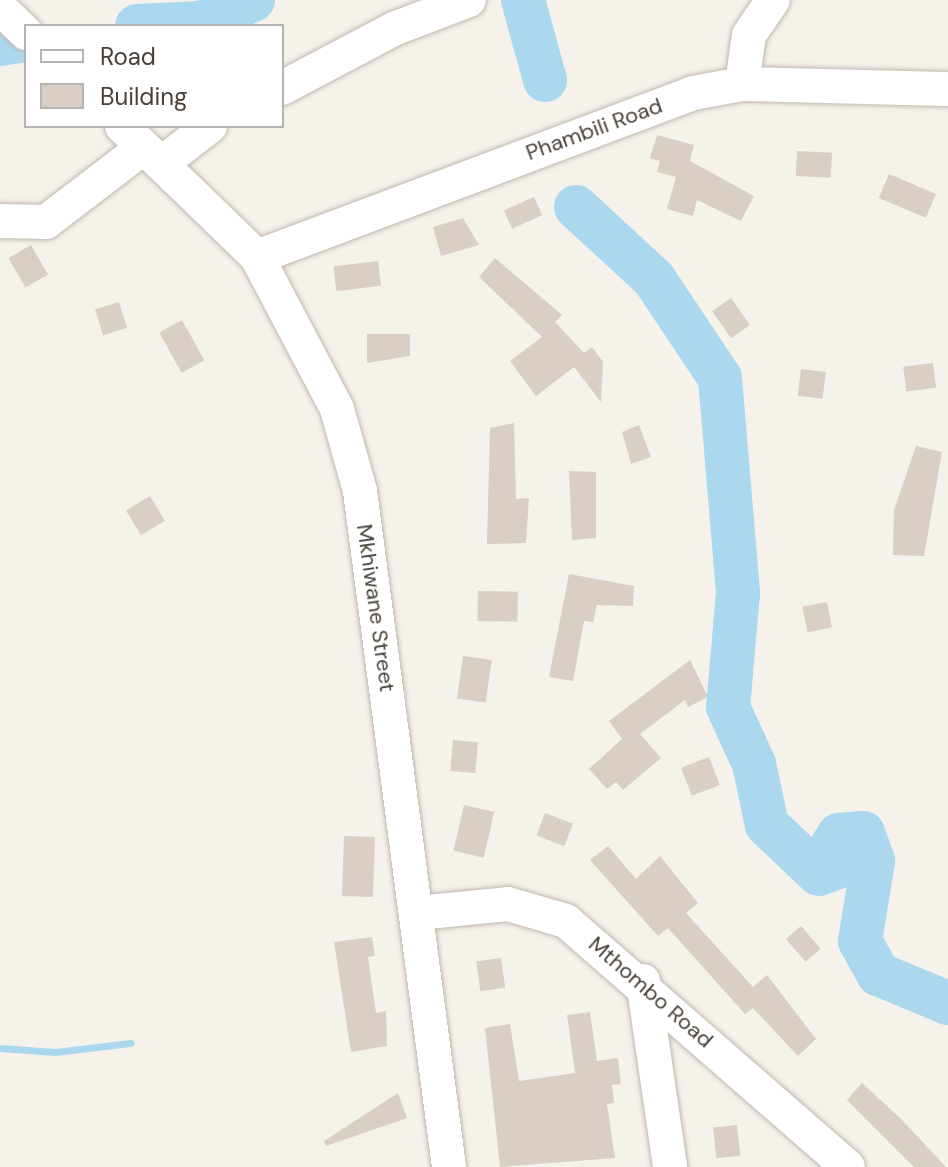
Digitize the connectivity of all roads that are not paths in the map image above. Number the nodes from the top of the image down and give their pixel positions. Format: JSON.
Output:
{"nodes":[{"id":1,"x":469,"y":0,"type":"edge"},
{"id":2,"x":773,"y":0,"type":"edge"},
{"id":3,"x":0,"y":8,"type":"edge"},
{"id":4,"x":24,"y":31,"type":"edge"},
{"id":5,"x":742,"y":84,"type":"junction"},
{"id":6,"x":284,"y":87,"type":"edge"},
{"id":7,"x":948,"y":89,"type":"edge"},
{"id":8,"x":200,"y":128,"type":"edge"},
{"id":9,"x":138,"y":141,"type":"edge"},
{"id":10,"x":0,"y":221,"type":"edge"},
{"id":11,"x":257,"y":257,"type":"junction"},
{"id":12,"x":417,"y":913,"type":"junction"},
{"id":13,"x":643,"y":981,"type":"junction"},
{"id":14,"x":449,"y":1167,"type":"edge"},
{"id":15,"x":670,"y":1167,"type":"edge"},
{"id":16,"x":848,"y":1167,"type":"edge"}],
"edges":[{"from":1,"to":6,"type":"street"},
{"from":2,"to":5,"type":"street"},
{"from":3,"to":4,"type":"street"},
{"from":5,"to":7,"type":"street","name":"Phambili Road"},
{"from":5,"to":11,"type":"street","name":"Phambili Road"},
{"from":8,"to":9,"type":"street"},
{"from":9,"to":10,"type":"street"},
{"from":9,"to":11,"type":"street","name":"Mkhiwane Street"},
{"from":11,"to":12,"type":"street","name":"Mkhiwane Street"},
{"from":12,"to":13,"type":"street","name":"Mthombo Road"},
{"from":12,"to":14,"type":"street","name":"Mkhiwane Street"},
{"from":13,"to":15,"type":"street"},
{"from":13,"to":16,"type":"street","name":"Mthombo Road"}]}
